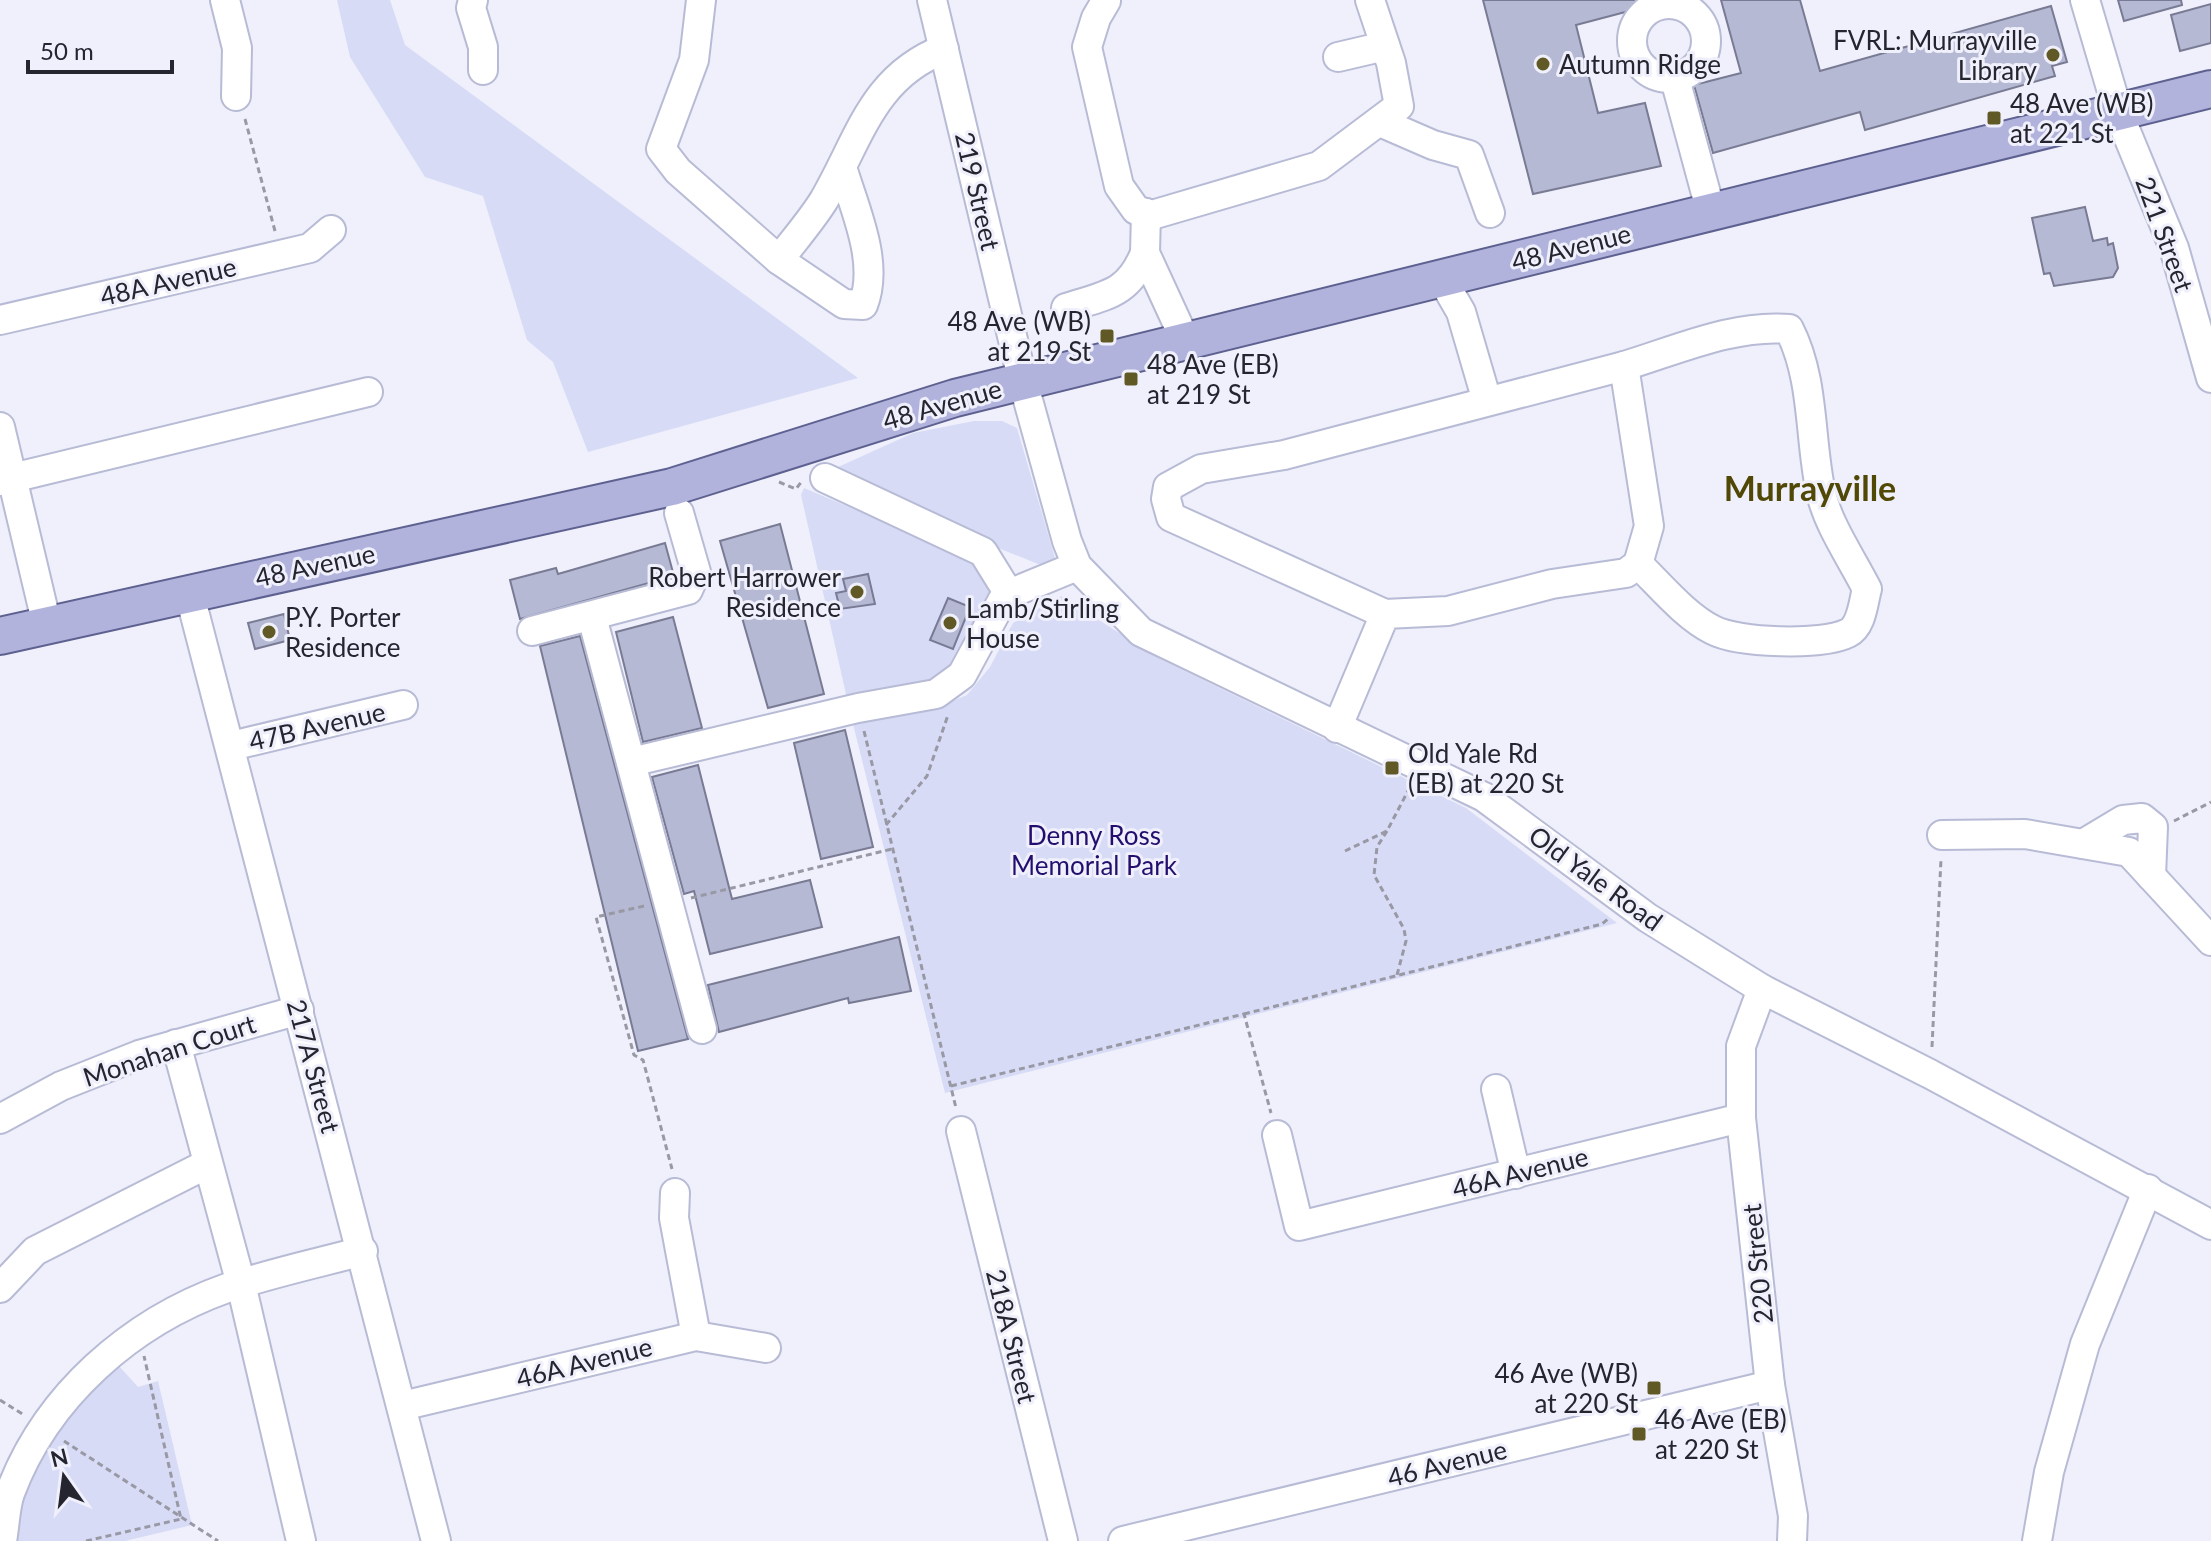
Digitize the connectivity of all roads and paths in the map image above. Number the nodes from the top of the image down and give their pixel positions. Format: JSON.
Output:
{"nodes":[{"id":1,"x":225,"y":0,"type":"edge"},
{"id":2,"x":473,"y":0,"type":"edge"},
{"id":3,"x":701,"y":0,"type":"edge"},
{"id":4,"x":932,"y":0,"type":"edge"},
{"id":5,"x":1106,"y":0,"type":"edge"},
{"id":6,"x":1370,"y":0,"type":"edge"},
{"id":7,"x":2085,"y":0,"type":"edge"},
{"id":8,"x":1385,"y":46,"type":"junction"},
{"id":9,"x":944,"y":49,"type":"junction"},
{"id":10,"x":1338,"y":57,"type":"dead end"},
{"id":11,"x":483,"y":70,"type":"dead end"},
{"id":12,"x":1675,"y":79,"type":"dead end"},
{"id":13,"x":2211,"y":89,"type":"edge"},
{"id":14,"x":236,"y":96,"type":"joint"},
{"id":15,"x":2118,"y":112,"type":"junction"},
{"id":16,"x":1380,"y":122,"type":"junction"},
{"id":17,"x":842,"y":167,"type":"junction"},
{"id":18,"x":1711,"y":212,"type":"junction"},
{"id":19,"x":1146,"y":213,"type":"junction"},
{"id":20,"x":1490,"y":213,"type":"dead end"},
{"id":21,"x":331,"y":230,"type":"dead end"},
{"id":22,"x":1145,"y":253,"type":"junction"},
{"id":23,"x":280,"y":255,"type":"junction"},
{"id":24,"x":779,"y":260,"type":"junction"},
{"id":25,"x":1442,"y":279,"type":"junction"},
{"id":26,"x":1066,"y":308,"type":"dead end"},
{"id":27,"x":0,"y":320,"type":"edge"},
{"id":28,"x":2203,"y":324,"type":"edge"},
{"id":29,"x":1186,"y":342,"type":"junction"},
{"id":30,"x":1624,"y":366,"type":"junction"},
{"id":31,"x":2211,"y":378,"type":"edge"},
{"id":32,"x":1023,"y":382,"type":"junction"},
{"id":33,"x":368,"y":392,"type":"dead end"},
{"id":34,"x":1479,"y":403,"type":"junction"},
{"id":35,"x":0,"y":427,"type":"edge"},
{"id":36,"x":825,"y":478,"type":"dead end"},
{"id":37,"x":6,"y":480,"type":"edge"},
{"id":38,"x":679,"y":513,"type":"dead end"},
{"id":39,"x":1638,"y":564,"type":"junction"},
{"id":40,"x":1077,"y":566,"type":"junction"},
{"id":41,"x":189,"y":592,"type":"junction"},
{"id":42,"x":1009,"y":594,"type":"junction"},
{"id":43,"x":1385,"y":614,"type":"junction"},
{"id":44,"x":592,"y":617,"type":"junction"},
{"id":45,"x":47,"y":625,"type":"junction"},
{"id":46,"x":532,"y":631,"type":"dead end"},
{"id":47,"x":0,"y":636,"type":"edge"},
{"id":48,"x":952,"y":686,"type":"junction"},
{"id":49,"x":403,"y":705,"type":"dead end"},
{"id":50,"x":858,"y":708,"type":"junction"},
{"id":51,"x":1337,"y":728,"type":"junction"},
{"id":52,"x":231,"y":746,"type":"junction"},
{"id":53,"x":631,"y":762,"type":"junction"},
{"id":54,"x":1420,"y":768,"type":"junction"},
{"id":55,"x":2211,"y":802,"type":"edge"},
{"id":56,"x":886,"y":825,"type":"junction"},
{"id":57,"x":1387,"y":831,"type":"junction"},
{"id":58,"x":2153,"y":832,"type":"junction"},
{"id":59,"x":1942,"y":835,"type":"joint"},
{"id":60,"x":2083,"y":844,"type":"junction"},
{"id":61,"x":1345,"y":851,"type":"dead end"},
{"id":62,"x":2151,"y":876,"type":"junction"},
{"id":63,"x":1627,"y":902,"type":"junction"},
{"id":64,"x":2211,"y":941,"type":"edge"},
{"id":65,"x":1397,"y":975,"type":"junction"},
{"id":66,"x":1762,"y":989,"type":"junction"},
{"id":67,"x":299,"y":1010,"type":"junction"},
{"id":68,"x":1244,"y":1014,"type":"junction"},
{"id":69,"x":702,"y":1029,"type":"dead end"},
{"id":70,"x":176,"y":1044,"type":"junction"},
{"id":71,"x":1930,"y":1074,"type":"junction"},
{"id":72,"x":951,"y":1086,"type":"junction"},
{"id":73,"x":1496,"y":1089,"type":"dead end"},
{"id":74,"x":1741,"y":1118,"type":"junction"},
{"id":75,"x":0,"y":1119,"type":"edge"},
{"id":76,"x":961,"y":1131,"type":"joint"},
{"id":77,"x":1277,"y":1135,"type":"joint"},
{"id":78,"x":207,"y":1164,"type":"junction"},
{"id":79,"x":1516,"y":1174,"type":"junction"},
{"id":80,"x":2148,"y":1189,"type":"junction"},
{"id":81,"x":675,"y":1193,"type":"dead end"},
{"id":82,"x":2211,"y":1225,"type":"edge"},
{"id":83,"x":363,"y":1251,"type":"junction"},
{"id":84,"x":241,"y":1284,"type":"junction"},
{"id":85,"x":0,"y":1288,"type":"edge"},
{"id":86,"x":139,"y":1333,"type":"junction"},
{"id":87,"x":696,"y":1336,"type":"junction"},
{"id":88,"x":766,"y":1348,"type":"dead end"},
{"id":89,"x":1770,"y":1385,"type":"junction"},
{"id":90,"x":0,"y":1400,"type":"edge"},
{"id":91,"x":402,"y":1406,"type":"junction"},
{"id":92,"x":44,"y":1427,"type":"junction"},
{"id":93,"x":181,"y":1519,"type":"junction"},
{"id":94,"x":2,"y":1541,"type":"edge"},
{"id":95,"x":86,"y":1541,"type":"edge"},
{"id":96,"x":218,"y":1541,"type":"edge"},
{"id":97,"x":301,"y":1541,"type":"edge"},
{"id":98,"x":436,"y":1541,"type":"edge"},
{"id":99,"x":1063,"y":1541,"type":"edge"},
{"id":100,"x":1123,"y":1541,"type":"edge"},
{"id":101,"x":1792,"y":1541,"type":"edge"},
{"id":102,"x":2037,"y":1541,"type":"edge"}],
"edges":[{"from":1,"to":14,"type":"street"},
{"from":2,"to":11,"type":"street"},
{"from":3,"to":24,"type":"street"},
{"from":4,"to":9,"type":"street","name":"219 Street"},
{"from":5,"to":19,"type":"street"},
{"from":6,"to":8,"type":"street"},
{"from":7,"to":15,"type":"street","name":"221 Street"},
{"from":8,"to":10,"type":"street"},
{"from":8,"to":16,"type":"street"},
{"from":9,"to":17,"type":"street"},
{"from":9,"to":32,"type":"street","name":"219 Street"},
{"from":12,"to":18,"type":"street"},
{"from":13,"to":15,"type":"main road","name":"48 Avenue"},
{"from":14,"to":23,"type":"path"},
{"from":15,"to":18,"type":"main road","name":"48 Avenue"},
{"from":15,"to":28,"type":"street","name":"221 Street"},
{"from":16,"to":19,"type":"street"},
{"from":16,"to":20,"type":"street"},
{"from":17,"to":24,"type":"street"},
{"from":17,"to":24,"type":"street"},
{"from":18,"to":25,"type":"main road","name":"48 Avenue"},
{"from":19,"to":22,"type":"street"},
{"from":21,"to":23,"type":"street","name":"48A Avenue"},
{"from":22,"to":26,"type":"street"},
{"from":22,"to":29,"type":"street"},
{"from":23,"to":27,"type":"street","name":"48A Avenue"},
{"from":25,"to":29,"type":"main road","name":"48 Avenue"},
{"from":25,"to":34,"type":"street"},
{"from":28,"to":31,"type":"street","name":"221 Street"},
{"from":29,"to":32,"type":"main road","name":"48 Avenue"},
{"from":30,"to":34,"type":"street"},
{"from":30,"to":39,"type":"street"},
{"from":30,"to":39,"type":"street"},
{"from":32,"to":40,"type":"street","name":"Old Yale Road"},
{"from":32,"to":41,"type":"main road","name":"48 Avenue"},
{"from":33,"to":37,"type":"street"},
{"from":34,"to":43,"type":"street"},
{"from":35,"to":37,"type":"street"},
{"from":36,"to":42,"type":"street"},
{"from":37,"to":45,"type":"street"},
{"from":38,"to":44,"type":"street"},
{"from":39,"to":43,"type":"street"},
{"from":40,"to":42,"type":"street"},
{"from":40,"to":51,"type":"street","name":"Old Yale Road"},
{"from":41,"to":45,"type":"main road","name":"48 Avenue"},
{"from":41,"to":52,"type":"street","name":"217A Street"},
{"from":42,"to":48,"type":"street"},
{"from":43,"to":51,"type":"street"},
{"from":44,"to":46,"type":"street"},
{"from":44,"to":53,"type":"street"},
{"from":45,"to":47,"type":"main road","name":"48 Avenue"},
{"from":48,"to":50,"type":"street"},
{"from":48,"to":56,"type":"path"},
{"from":49,"to":52,"type":"street","name":"47B Avenue"},
{"from":50,"to":53,"type":"street"},
{"from":50,"to":56,"type":"path"},
{"from":51,"to":54,"type":"street","name":"Old Yale Road"},
{"from":52,"to":67,"type":"street","name":"217A Street"},
{"from":53,"to":69,"type":"street"},
{"from":54,"to":57,"type":"path"},
{"from":54,"to":63,"type":"street","name":"Old Yale Road"},
{"from":55,"to":58,"type":"path"},
{"from":56,"to":72,"type":"path"},
{"from":57,"to":61,"type":"path"},
{"from":57,"to":65,"type":"path"},
{"from":58,"to":60,"type":"street"},
{"from":58,"to":62,"type":"street"},
{"from":59,"to":60,"type":"street"},
{"from":59,"to":71,"type":"path"},
{"from":60,"to":62,"type":"street"},
{"from":62,"to":64,"type":"street"},
{"from":63,"to":65,"type":"path"},
{"from":63,"to":66,"type":"street","name":"Old Yale Road"},
{"from":65,"to":68,"type":"path"},
{"from":66,"to":71,"type":"street","name":"Old Yale Road"},
{"from":66,"to":74,"type":"street","name":"220 Street"},
{"from":67,"to":70,"type":"street","name":"Monahan Court"},
{"from":67,"to":83,"type":"street","name":"217A Street"},
{"from":68,"to":72,"type":"path"},
{"from":68,"to":77,"type":"path"},
{"from":70,"to":75,"type":"street","name":"Monahan Court"},
{"from":70,"to":78,"type":"street"},
{"from":71,"to":80,"type":"street","name":"Old Yale Road"},
{"from":72,"to":76,"type":"path"},
{"from":73,"to":79,"type":"street"},
{"from":74,"to":79,"type":"street","name":"46A Avenue"},
{"from":74,"to":89,"type":"street","name":"220 Street"},
{"from":76,"to":99,"type":"street","name":"218A Street"},
{"from":77,"to":79,"type":"street","name":"46A Avenue"},
{"from":78,"to":84,"type":"street"},
{"from":78,"to":85,"type":"street"},
{"from":80,"to":82,"type":"street","name":"Old Yale Road"},
{"from":80,"to":102,"type":"street"},
{"from":81,"to":87,"type":"street"},
{"from":83,"to":84,"type":"street"},
{"from":83,"to":91,"type":"street","name":"217A Street"},
{"from":84,"to":86,"type":"street"},
{"from":84,"to":97,"type":"street"},
{"from":86,"to":92,"type":"street"},
{"from":86,"to":93,"type":"path"},
{"from":87,"to":88,"type":"street","name":"46A Avenue"},
{"from":87,"to":91,"type":"street","name":"46A Avenue"},
{"from":89,"to":100,"type":"street","name":"46 Avenue"},
{"from":89,"to":101,"type":"street","name":"220 Street"},
{"from":90,"to":92,"type":"path"},
{"from":91,"to":98,"type":"street","name":"217A Street"},
{"from":92,"to":93,"type":"path"},
{"from":92,"to":94,"type":"street"},
{"from":93,"to":95,"type":"path"},
{"from":93,"to":96,"type":"path"}]}
